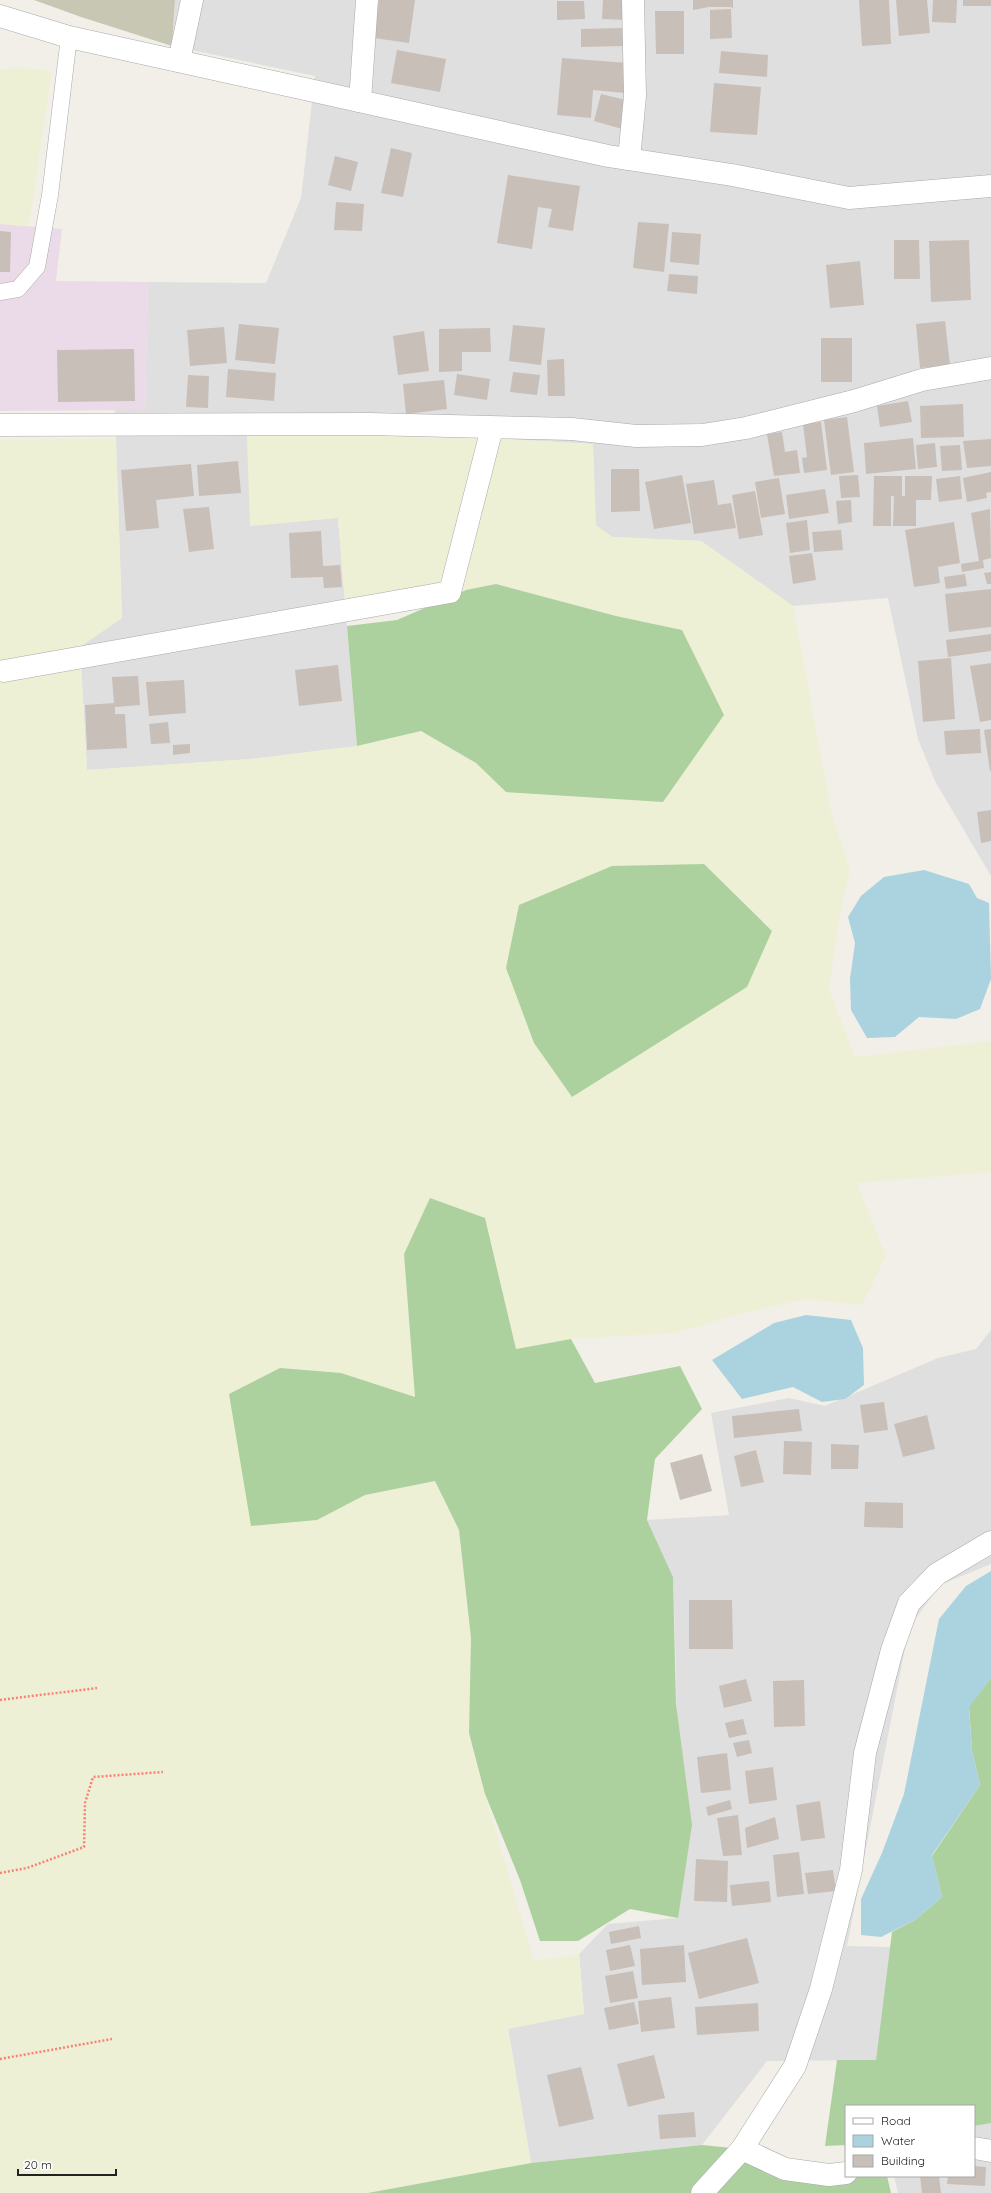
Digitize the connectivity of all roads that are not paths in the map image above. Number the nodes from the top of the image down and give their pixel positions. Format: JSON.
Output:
{"nodes":[{"id":1,"x":192,"y":0,"type":"edge"},
{"id":2,"x":367,"y":0,"type":"edge"},
{"id":3,"x":633,"y":0,"type":"edge"},
{"id":4,"x":0,"y":16,"type":"edge"},
{"id":5,"x":69,"y":37,"type":"junction"},
{"id":6,"x":179,"y":61,"type":"junction"},
{"id":7,"x":360,"y":101,"type":"junction"},
{"id":8,"x":629,"y":159,"type":"junction"},
{"id":9,"x":991,"y":186,"type":"edge"},
{"id":10,"x":0,"y":292,"type":"edge"},
{"id":11,"x":991,"y":368,"type":"edge"},
{"id":12,"x":0,"y":425,"type":"edge"},
{"id":13,"x":492,"y":428,"type":"junction"},
{"id":14,"x":4,"y":671,"type":"dead end"},
{"id":15,"x":991,"y":1542,"type":"edge"},
{"id":16,"x":975,"y":2148,"type":"edge"},
{"id":17,"x":742,"y":2149,"type":"junction"},
{"id":18,"x":991,"y":2151,"type":"edge"},
{"id":19,"x":845,"y":2173,"type":"edge"},
{"id":20,"x":702,"y":2193,"type":"edge"}],
"edges":[{"from":1,"to":6,"type":"street"},
{"from":2,"to":7,"type":"street"},
{"from":3,"to":8,"type":"street"},
{"from":4,"to":5,"type":"street"},
{"from":5,"to":6,"type":"street"},
{"from":5,"to":10,"type":"lane"},
{"from":6,"to":7,"type":"street"},
{"from":7,"to":8,"type":"street"},
{"from":8,"to":9,"type":"street"},
{"from":11,"to":13,"type":"street"},
{"from":12,"to":13,"type":"street"},
{"from":13,"to":14,"type":"street"},
{"from":15,"to":17,"type":"street"},
{"from":16,"to":18,"type":"street"},
{"from":17,"to":19,"type":"street"},
{"from":17,"to":20,"type":"street"}]}
